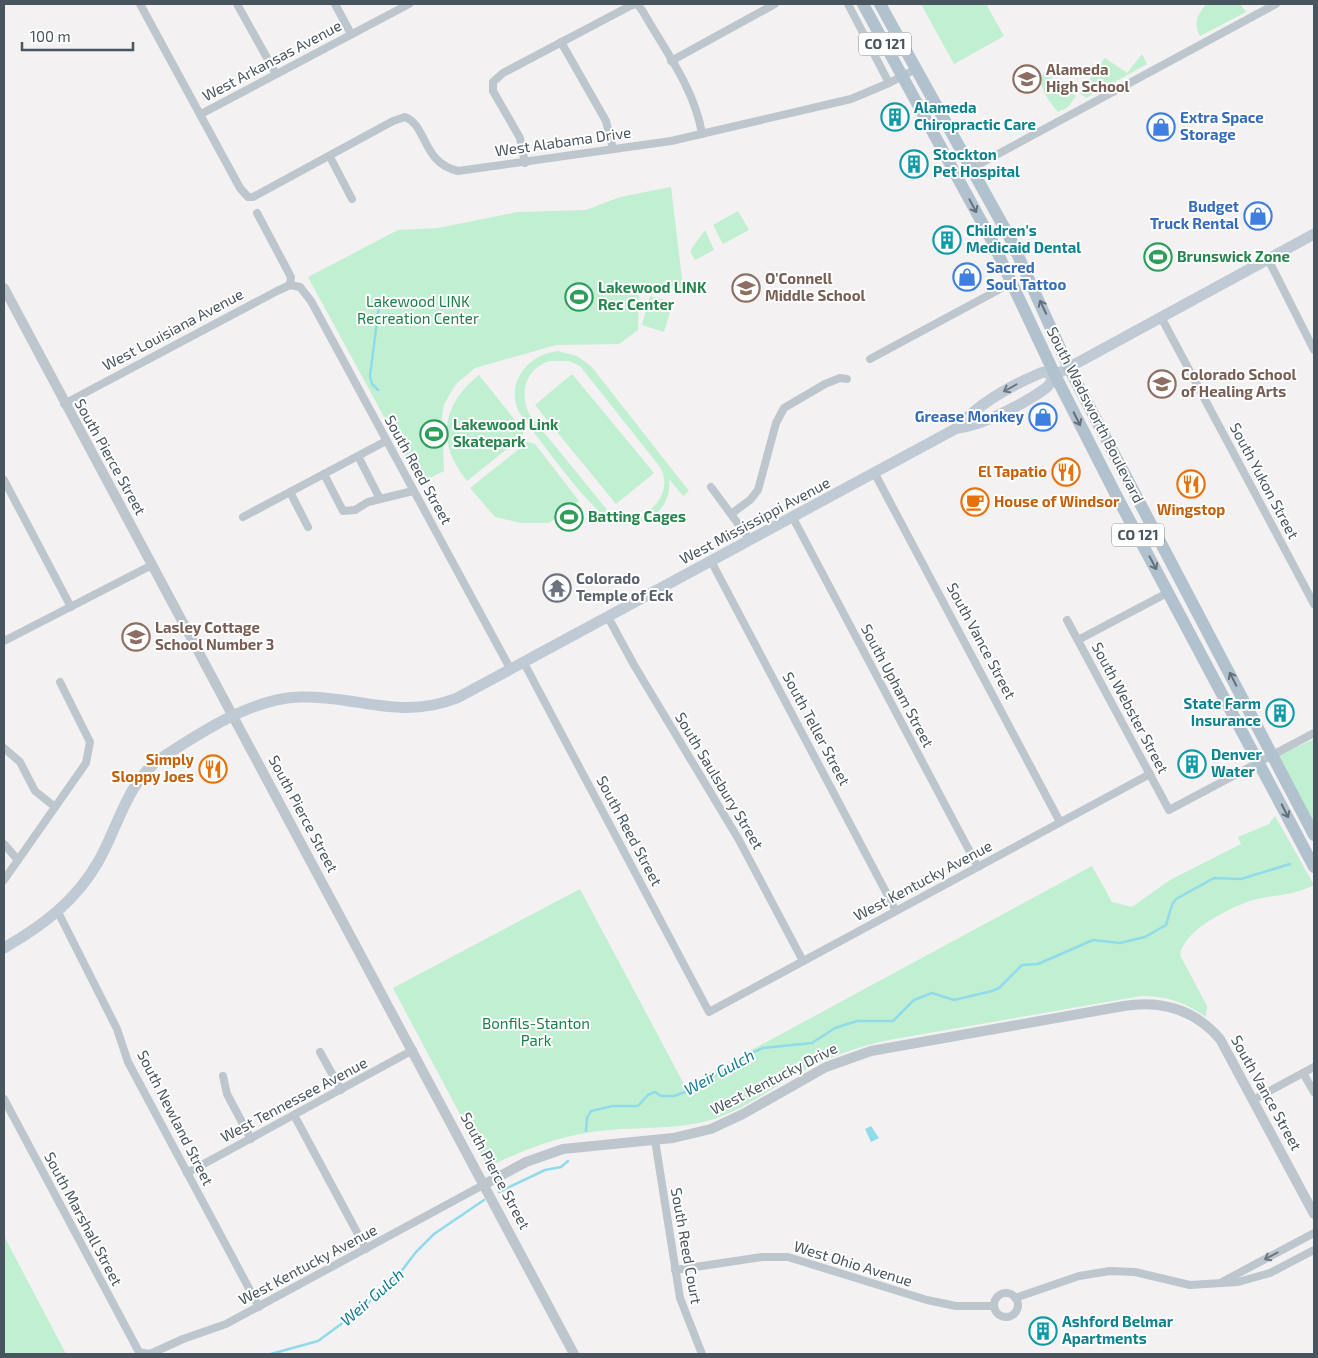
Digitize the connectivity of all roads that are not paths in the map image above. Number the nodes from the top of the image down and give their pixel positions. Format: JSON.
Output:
{"nodes":[{"id":1,"x":140,"y":4,"type":"edge"},
{"id":2,"x":237,"y":4,"type":"edge"},
{"id":3,"x":335,"y":4,"type":"edge"},
{"id":4,"x":409,"y":4,"type":"edge"},
{"id":5,"x":637,"y":4,"type":"edge"},
{"id":6,"x":775,"y":4,"type":"edge"},
{"id":7,"x":848,"y":4,"type":"edge"},
{"id":8,"x":863,"y":4,"type":"edge"},
{"id":9,"x":880,"y":4,"type":"edge"},
{"id":10,"x":1276,"y":4,"type":"edge"},
{"id":11,"x":352,"y":34,"type":"junction"},
{"id":12,"x":561,"y":42,"type":"junction"},
{"id":13,"x":671,"y":61,"type":"junction"},
{"id":14,"x":916,"y":69,"type":"junction"},
{"id":15,"x":276,"y":74,"type":"junction"},
{"id":16,"x":902,"y":76,"type":"junction"},
{"id":17,"x":889,"y":83,"type":"junction"},
{"id":18,"x":201,"y":114,"type":"junction"},
{"id":19,"x":933,"y":132,"type":"junction"},
{"id":20,"x":702,"y":134,"type":"junction"},
{"id":21,"x":613,"y":149,"type":"junction"},
{"id":22,"x":330,"y":157,"type":"junction"},
{"id":23,"x":525,"y":163,"type":"junction"},
{"id":24,"x":972,"y":168,"type":"junction"},
{"id":25,"x":352,"y":199,"type":"dead end"},
{"id":26,"x":257,"y":214,"type":"dead end"},
{"id":27,"x":1314,"y":234,"type":"edge"},
{"id":28,"x":1268,"y":260,"type":"junction"},
{"id":29,"x":1012,"y":282,"type":"junction"},
{"id":30,"x":294,"y":286,"type":"junction"},
{"id":31,"x":5,"y":294,"type":"edge"},
{"id":32,"x":1162,"y":319,"type":"junction"},
{"id":33,"x":1314,"y":350,"type":"edge"},
{"id":34,"x":870,"y":359,"type":"dead end"},
{"id":35,"x":1069,"y":368,"type":"junction"},
{"id":36,"x":1055,"y":375,"type":"junction"},
{"id":37,"x":847,"y":379,"type":"dead end"},
{"id":38,"x":64,"y":404,"type":"junction"},
{"id":39,"x":957,"y":428,"type":"junction"},
{"id":40,"x":386,"y":441,"type":"junction"},
{"id":41,"x":358,"y":456,"type":"junction"},
{"id":42,"x":324,"y":474,"type":"junction"},
{"id":43,"x":875,"y":474,"type":"junction"},
{"id":44,"x":4,"y":480,"type":"edge"},
{"id":45,"x":711,"y":488,"type":"dead end"},
{"id":46,"x":413,"y":491,"type":"junction"},
{"id":47,"x":290,"y":492,"type":"junction"},
{"id":48,"x":1116,"y":495,"type":"junction"},
{"id":49,"x":380,"y":499,"type":"junction"},
{"id":50,"x":731,"y":514,"type":"junction"},
{"id":51,"x":243,"y":517,"type":"dead end"},
{"id":52,"x":793,"y":518,"type":"junction"},
{"id":53,"x":308,"y":526,"type":"dead end"},
{"id":54,"x":750,"y":540,"type":"junction"},
{"id":55,"x":1165,"y":548,"type":"junction"},
{"id":56,"x":712,"y":561,"type":"junction"},
{"id":57,"x":152,"y":565,"type":"junction"},
{"id":58,"x":1169,"y":592,"type":"junction"},
{"id":59,"x":1314,"y":604,"type":"edge"},
{"id":60,"x":70,"y":606,"type":"junction"},
{"id":61,"x":608,"y":617,"type":"junction"},
{"id":62,"x":1067,"y":620,"type":"dead end"},
{"id":63,"x":1078,"y":640,"type":"junction"},
{"id":64,"x":4,"y":641,"type":"edge"},
{"id":65,"x":524,"y":663,"type":"junction"},
{"id":66,"x":511,"y":670,"type":"junction"},
{"id":67,"x":60,"y":682,"type":"dead end"},
{"id":68,"x":234,"y":716,"type":"junction"},
{"id":69,"x":1314,"y":733,"type":"edge"},
{"id":70,"x":5,"y":748,"type":"edge"},
{"id":71,"x":1271,"y":754,"type":"junction"},
{"id":72,"x":1259,"y":761,"type":"junction"},
{"id":73,"x":1150,"y":774,"type":"junction"},
{"id":74,"x":55,"y":807,"type":"junction"},
{"id":75,"x":1060,"y":822,"type":"junction"},
{"id":76,"x":1314,"y":836,"type":"edge"},
{"id":77,"x":4,"y":844,"type":"edge"},
{"id":78,"x":18,"y":860,"type":"junction"},
{"id":79,"x":978,"y":867,"type":"junction"},
{"id":80,"x":1314,"y":867,"type":"edge"},
{"id":81,"x":4,"y":880,"type":"edge"},
{"id":82,"x":896,"y":911,"type":"junction"},
{"id":83,"x":58,"y":912,"type":"junction"},
{"id":84,"x":4,"y":948,"type":"edge"},
{"id":85,"x":803,"y":961,"type":"junction"},
{"id":86,"x":1172,"y":1006,"type":"joint"},
{"id":87,"x":709,"y":1012,"type":"joint"},
{"id":88,"x":413,"y":1050,"type":"junction"},
{"id":89,"x":320,"y":1052,"type":"dead end"},
{"id":90,"x":1314,"y":1067,"type":"edge"},
{"id":91,"x":1303,"y":1073,"type":"junction"},
{"id":92,"x":223,"y":1076,"type":"dead end"},
{"id":93,"x":341,"y":1090,"type":"junction"},
{"id":94,"x":1314,"y":1092,"type":"edge"},
{"id":95,"x":4,"y":1099,"type":"edge"},
{"id":96,"x":1253,"y":1100,"type":"junction"},
{"id":97,"x":294,"y":1115,"type":"junction"},
{"id":98,"x":251,"y":1139,"type":"junction"},
{"id":99,"x":655,"y":1140,"type":"junction"},
{"id":100,"x":187,"y":1173,"type":"junction"},
{"id":101,"x":485,"y":1184,"type":"junction"},
{"id":102,"x":1314,"y":1214,"type":"edge"},
{"id":103,"x":1314,"y":1233,"type":"edge"},
{"id":104,"x":366,"y":1249,"type":"junction"},
{"id":105,"x":1314,"y":1250,"type":"edge"},
{"id":106,"x":674,"y":1270,"type":"junction"},
{"id":107,"x":1220,"y":1283,"type":"junction"},
{"id":108,"x":1016,"y":1298,"type":"junction"},
{"id":109,"x":994,"y":1306,"type":"junction"},
{"id":110,"x":259,"y":1307,"type":"junction"},
{"id":111,"x":139,"y":1352,"type":"joint"},
{"id":112,"x":574,"y":1354,"type":"edge"},
{"id":113,"x":702,"y":1354,"type":"edge"}],
"edges":[{"from":1,"to":18,"type":"street"},
{"from":2,"to":15,"type":"street"},
{"from":3,"to":11,"type":"street"},
{"from":4,"to":11,"type":"street","name":"West Arkansas Avenue"},
{"from":5,"to":12,"type":"street"},
{"from":5,"to":13,"type":"street"},
{"from":6,"to":13,"type":"street"},
{"from":7,"to":17,"type":"street"},
{"from":8,"to":16,"type":"main road","name":"South Wadsworth Boulevard","number":"CO 121"},
{"from":9,"to":14,"type":"main road","name":"South Wadsworth Boulevard","number":"CO 121"},
{"from":10,"to":24,"type":"street"},
{"from":11,"to":15,"type":"street","name":"West Arkansas Avenue"},
{"from":12,"to":21,"type":"street"},
{"from":12,"to":23,"type":"street"},
{"from":13,"to":20,"type":"street"},
{"from":14,"to":16,"type":"street","name":"West Alabama Drive"},
{"from":14,"to":24,"type":"main road","name":"South Wadsworth Boulevard","number":"CO 121"},
{"from":15,"to":18,"type":"street","name":"West Arkansas Avenue"},
{"from":16,"to":17,"type":"street","name":"West Alabama Drive"},
{"from":16,"to":19,"type":"main road","name":"South Wadsworth Boulevard","number":"CO 121"},
{"from":17,"to":20,"type":"street","name":"West Alabama Drive"},
{"from":18,"to":22,"type":"street","name":"West Alabama Drive"},
{"from":19,"to":24,"type":"main road"},
{"from":19,"to":29,"type":"main road","name":"South Wadsworth Boulevard","number":"CO 121","one_way":true},
{"from":20,"to":21,"type":"street","name":"West Alabama Drive"},
{"from":21,"to":23,"type":"street","name":"West Alabama Drive"},
{"from":22,"to":23,"type":"street","name":"West Alabama Drive"},
{"from":22,"to":25,"type":"street"},
{"from":35,"to":24,"type":"main road","name":"South Wadsworth Boulevard","number":"CO 121","one_way":true},
{"from":26,"to":30,"type":"street","name":"South Reed Street"},
{"from":27,"to":28,"type":"main road","name":"West Mississippi Avenue"},
{"from":28,"to":32,"type":"main road","name":"West Mississippi Avenue"},
{"from":28,"to":33,"type":"street"},
{"from":29,"to":34,"type":"street"},
{"from":29,"to":36,"type":"main road","name":"South Wadsworth Boulevard","number":"CO 121"},
{"from":30,"to":38,"type":"street","name":"West Louisiana Avenue"},
{"from":30,"to":40,"type":"street","name":"South Reed Street"},
{"from":31,"to":38,"type":"street","name":"South Pierce Street"},
{"from":32,"to":35,"type":"main road","name":"West Mississippi Avenue"},
{"from":32,"to":59,"type":"street","name":"South Yukon Street"},
{"from":35,"to":36,"type":"main road","name":"West Mississippi Avenue"},
{"from":35,"to":55,"type":"main road","name":"South Wadsworth Boulevard","number":"CO 121"},
{"from":36,"to":39,"type":"main road","name":"West Mississippi Avenue"},
{"from":36,"to":39,"type":"main road","name":"West Mississippi Avenue","one_way":true},
{"from":36,"to":48,"type":"main road","name":"South Wadsworth Boulevard","number":"CO 121","one_way":true},
{"from":37,"to":50,"type":"street"},
{"from":38,"to":57,"type":"street","name":"South Pierce Street"},
{"from":39,"to":43,"type":"main road","name":"West Mississippi Avenue"},
{"from":40,"to":41,"type":"street"},
{"from":40,"to":46,"type":"street","name":"South Reed Street"},
{"from":41,"to":42,"type":"street"},
{"from":41,"to":49,"type":"street"},
{"from":42,"to":47,"type":"street"},
{"from":42,"to":49,"type":"street"},
{"from":43,"to":52,"type":"main road","name":"West Mississippi Avenue"},
{"from":43,"to":75,"type":"street","name":"South Vance Street"},
{"from":44,"to":60,"type":"street"},
{"from":45,"to":50,"type":"street"},
{"from":46,"to":49,"type":"street"},
{"from":46,"to":66,"type":"street","name":"South Reed Street"},
{"from":47,"to":51,"type":"street"},
{"from":47,"to":53,"type":"street"},
{"from":48,"to":55,"type":"main road"},
{"from":48,"to":58,"type":"main road","name":"South Wadsworth Boulevard","number":"CO 121","one_way":true},
{"from":50,"to":54,"type":"street"},
{"from":52,"to":54,"type":"main road","name":"West Mississippi Avenue"},
{"from":52,"to":79,"type":"street","name":"South Upham Street"},
{"from":54,"to":56,"type":"main road","name":"West Mississippi Avenue"},
{"from":71,"to":55,"type":"main road","name":"South Wadsworth Boulevard","number":"CO 121","one_way":true},
{"from":56,"to":61,"type":"main road","name":"West Mississippi Avenue"},
{"from":56,"to":82,"type":"street","name":"South Teller Street"},
{"from":57,"to":60,"type":"street"},
{"from":57,"to":68,"type":"street","name":"South Pierce Street"},
{"from":58,"to":63,"type":"street"},
{"from":58,"to":72,"type":"main road","name":"South Wadsworth Boulevard","number":"CO 121"},
{"from":60,"to":64,"type":"street"},
{"from":61,"to":65,"type":"main road","name":"West Mississippi Avenue"},
{"from":61,"to":85,"type":"street","name":"South Saulsbury Street"},
{"from":62,"to":63,"type":"street","name":"South Webster Street"},
{"from":63,"to":73,"type":"street","name":"South Webster Street"},
{"from":65,"to":66,"type":"main road","name":"West Mississippi Avenue"},
{"from":65,"to":87,"type":"street","name":"South Reed Street"},
{"from":66,"to":68,"type":"main road","name":"West Mississippi Avenue"},
{"from":67,"to":74,"type":"street"},
{"from":68,"to":83,"type":"main road","name":"West Mississippi Avenue"},
{"from":68,"to":88,"type":"street","name":"South Pierce Street"},
{"from":69,"to":71,"type":"street"},
{"from":70,"to":74,"type":"street"},
{"from":71,"to":72,"type":"street"},
{"from":71,"to":76,"type":"main road","name":"South Wadsworth Boulevard","number":"CO 121"},
{"from":72,"to":73,"type":"street","name":"South Webster Street"},
{"from":72,"to":80,"type":"main road","name":"South Wadsworth Boulevard","number":"CO 121","one_way":true},
{"from":73,"to":75,"type":"street","name":"West Kentucky Avenue"},
{"from":74,"to":78,"type":"street"},
{"from":75,"to":79,"type":"street","name":"West Kentucky Avenue"},
{"from":77,"to":78,"type":"street"},
{"from":78,"to":81,"type":"street"},
{"from":79,"to":82,"type":"street","name":"West Kentucky Avenue"},
{"from":82,"to":85,"type":"street","name":"West Kentucky Avenue"},
{"from":83,"to":84,"type":"main road","name":"West Mississippi Avenue"},
{"from":83,"to":100,"type":"street","name":"South Newland Street"},
{"from":85,"to":87,"type":"street","name":"West Kentucky Avenue"},
{"from":86,"to":96,"type":"street","name":"South Vance Street"},
{"from":86,"to":99,"type":"street","name":"West Kentucky Drive"},
{"from":88,"to":93,"type":"street","name":"West Tennessee Avenue"},
{"from":88,"to":101,"type":"street","name":"South Pierce Street"},
{"from":89,"to":93,"type":"street"},
{"from":90,"to":91,"type":"street"},
{"from":91,"to":94,"type":"street"},
{"from":91,"to":96,"type":"street"},
{"from":92,"to":98,"type":"street"},
{"from":93,"to":97,"type":"street","name":"West Tennessee Avenue"},
{"from":95,"to":111,"type":"street","name":"South Marshall Street"},
{"from":96,"to":102,"type":"street","name":"South Vance Street"},
{"from":97,"to":98,"type":"street","name":"West Tennessee Avenue"},
{"from":97,"to":104,"type":"street"},
{"from":98,"to":100,"type":"street","name":"West Tennessee Avenue"},
{"from":99,"to":101,"type":"street","name":"West Kentucky Drive"},
{"from":99,"to":106,"type":"street","name":"South Reed Court"},
{"from":100,"to":110,"type":"street","name":"South Newland Street"},
{"from":101,"to":104,"type":"street","name":"West Kentucky Avenue"},
{"from":101,"to":112,"type":"street","name":"South Pierce Street"},
{"from":103,"to":107,"type":"street","one_way":true},
{"from":104,"to":110,"type":"street","name":"West Kentucky Avenue"},
{"from":105,"to":107,"type":"street"},
{"from":106,"to":109,"type":"street","name":"West Ohio Avenue"},
{"from":106,"to":113,"type":"street","name":"South Reed Court"},
{"from":107,"to":108,"type":"street"},
{"from":108,"to":109,"type":"street"},
{"from":108,"to":109,"type":"street"},
{"from":110,"to":111,"type":"street","name":"West Kentucky Avenue"}]}
